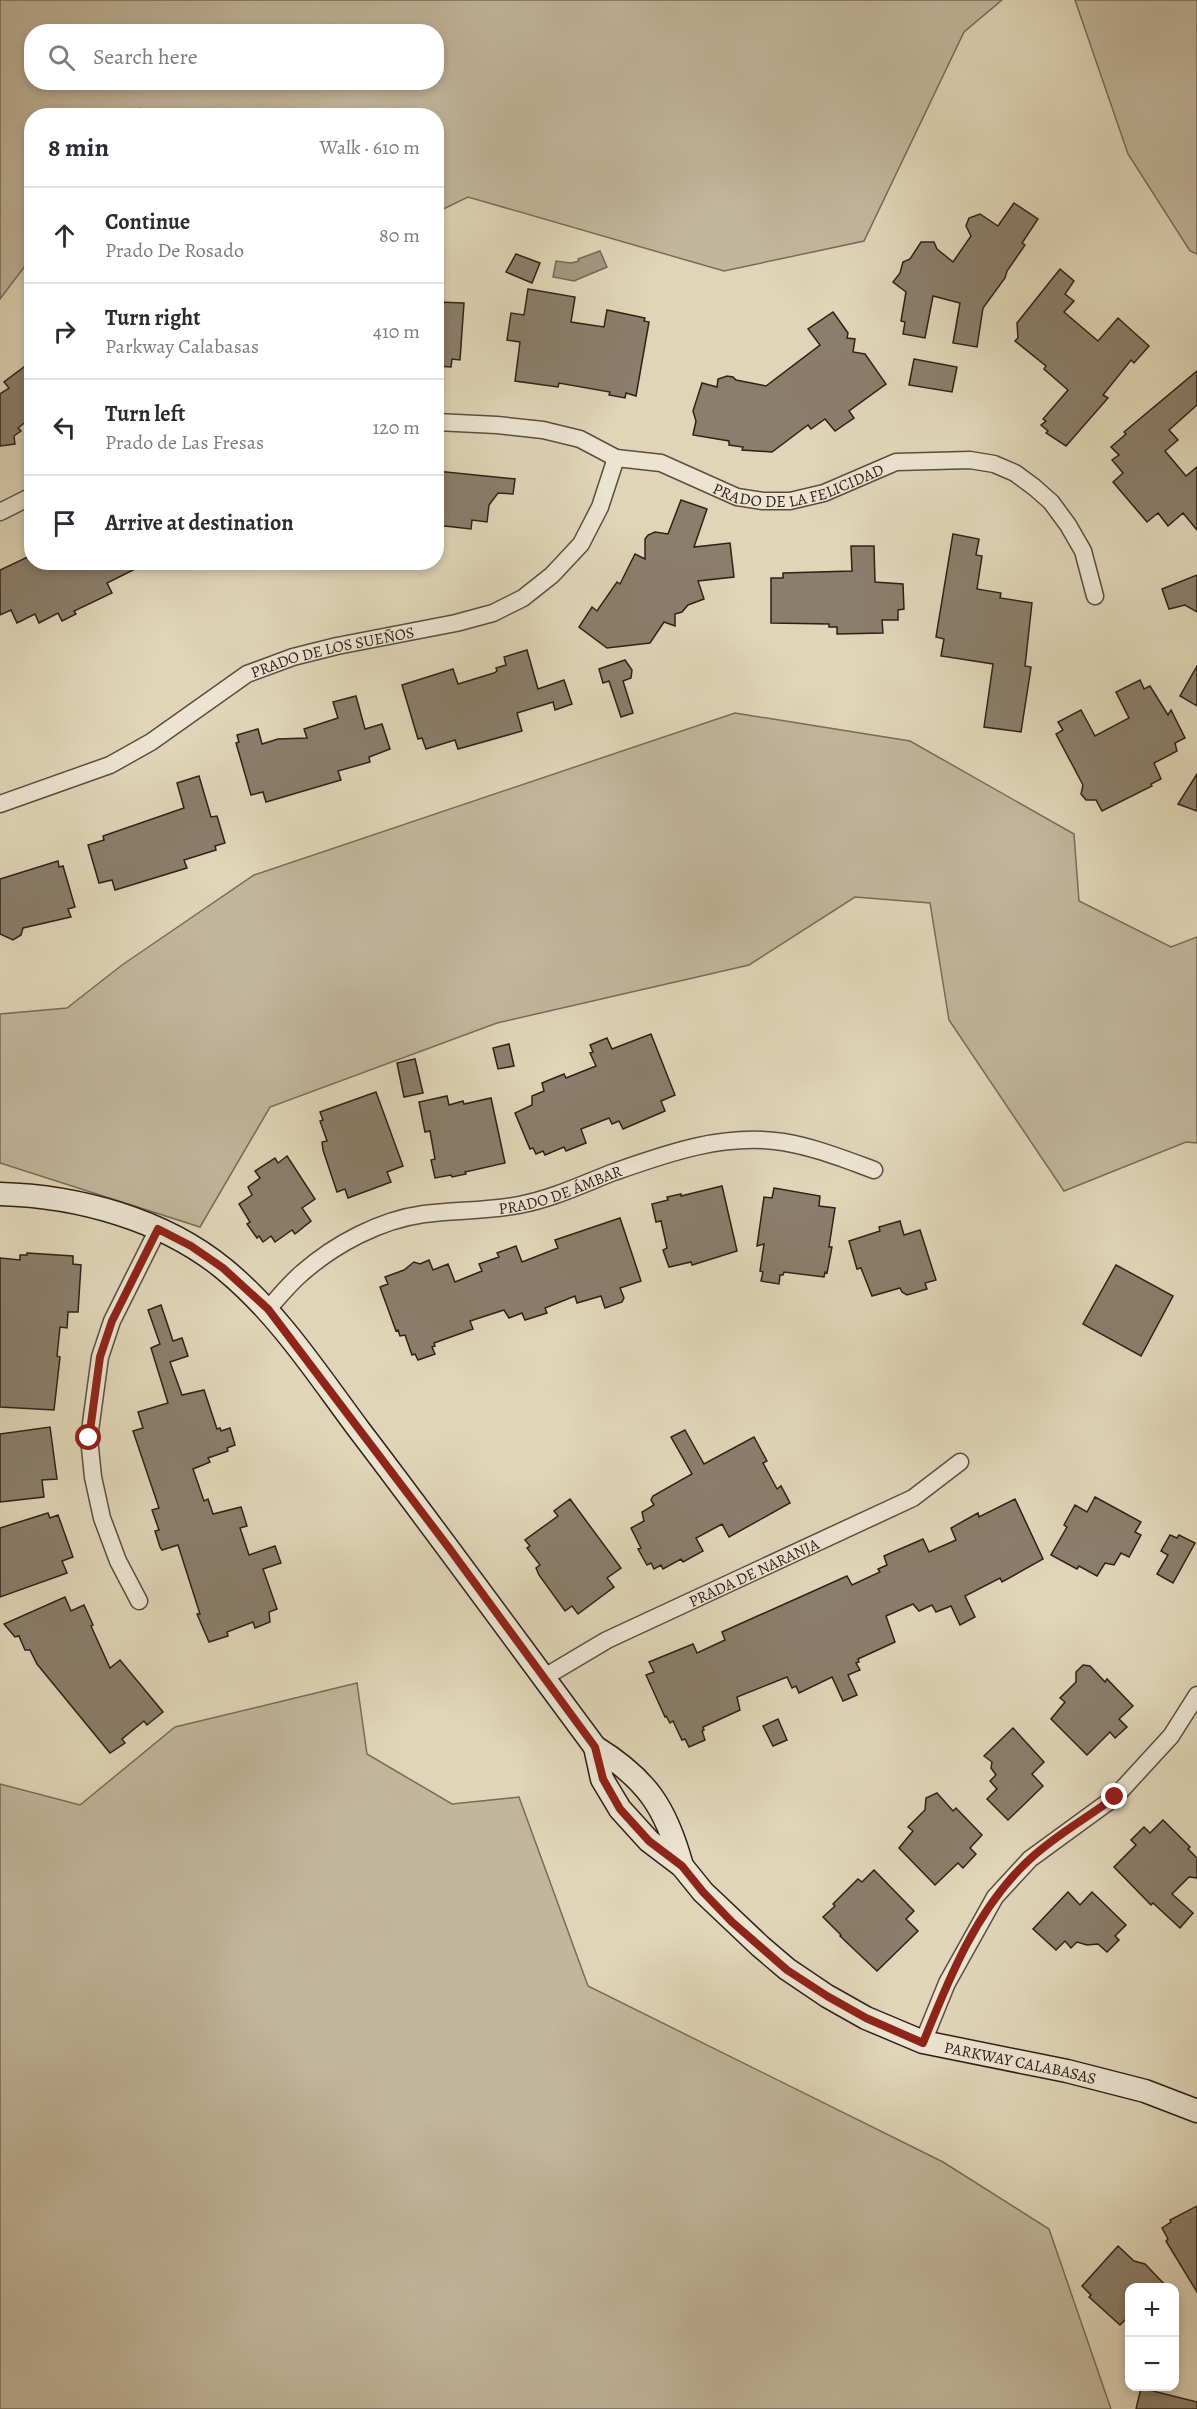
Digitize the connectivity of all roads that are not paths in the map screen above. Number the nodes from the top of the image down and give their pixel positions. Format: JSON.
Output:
{"nodes":[{"id":1,"x":444,"y":422,"type":"edge"},
{"id":2,"x":616,"y":458,"type":"junction"},
{"id":3,"x":24,"y":500,"type":"edge"},
{"id":4,"x":0,"y":512,"type":"edge"},
{"id":5,"x":1095,"y":596,"type":"dead end"},
{"id":6,"x":0,"y":804,"type":"edge"},
{"id":7,"x":874,"y":1170,"type":"dead end"},
{"id":8,"x":0,"y":1194,"type":"edge"},
{"id":9,"x":158,"y":1229,"type":"junction"},
{"id":10,"x":268,"y":1309,"type":"junction"},
{"id":11,"x":960,"y":1462,"type":"dead end"},
{"id":12,"x":139,"y":1601,"type":"dead end"},
{"id":13,"x":543,"y":1678,"type":"junction"},
{"id":14,"x":1197,"y":1695,"type":"edge"},
{"id":15,"x":595,"y":1747,"type":"junction"},
{"id":16,"x":682,"y":1866,"type":"junction"},
{"id":17,"x":923,"y":2043,"type":"junction"},
{"id":18,"x":1197,"y":2111,"type":"edge"}],
"edges":[{"from":1,"to":2,"type":"street","name":"PRADO DE LA FELICIDAD"},
{"from":2,"to":5,"type":"street","name":"PRADO DE LA FELICIDAD"},
{"from":2,"to":6,"type":"street","name":"PRADO DE LOS SUEÑOS"},
{"from":3,"to":4,"type":"street"},
{"from":7,"to":10,"type":"street","name":"PRADO DE ÁMBAR"},
{"from":8,"to":9,"type":"street","name":"PARKWAY CALABASAS"},
{"from":9,"to":10,"type":"street","name":"PARKWAY CALABASAS"},
{"from":9,"to":12,"type":"street"},
{"from":10,"to":13,"type":"street","name":"PARKWAY CALABASAS"},
{"from":11,"to":13,"type":"street","name":"PRADA DE NARANJA"},
{"from":13,"to":15,"type":"street","name":"PARKWAY CALABASAS"},
{"from":14,"to":17,"type":"street"},
{"from":15,"to":16,"type":"street","name":"PARKWAY CALABASAS"},
{"from":15,"to":16,"type":"street","name":"PARKWAY CALABASAS"},
{"from":16,"to":17,"type":"street","name":"PARKWAY CALABASAS"},
{"from":17,"to":18,"type":"street","name":"PARKWAY CALABASAS"}]}
